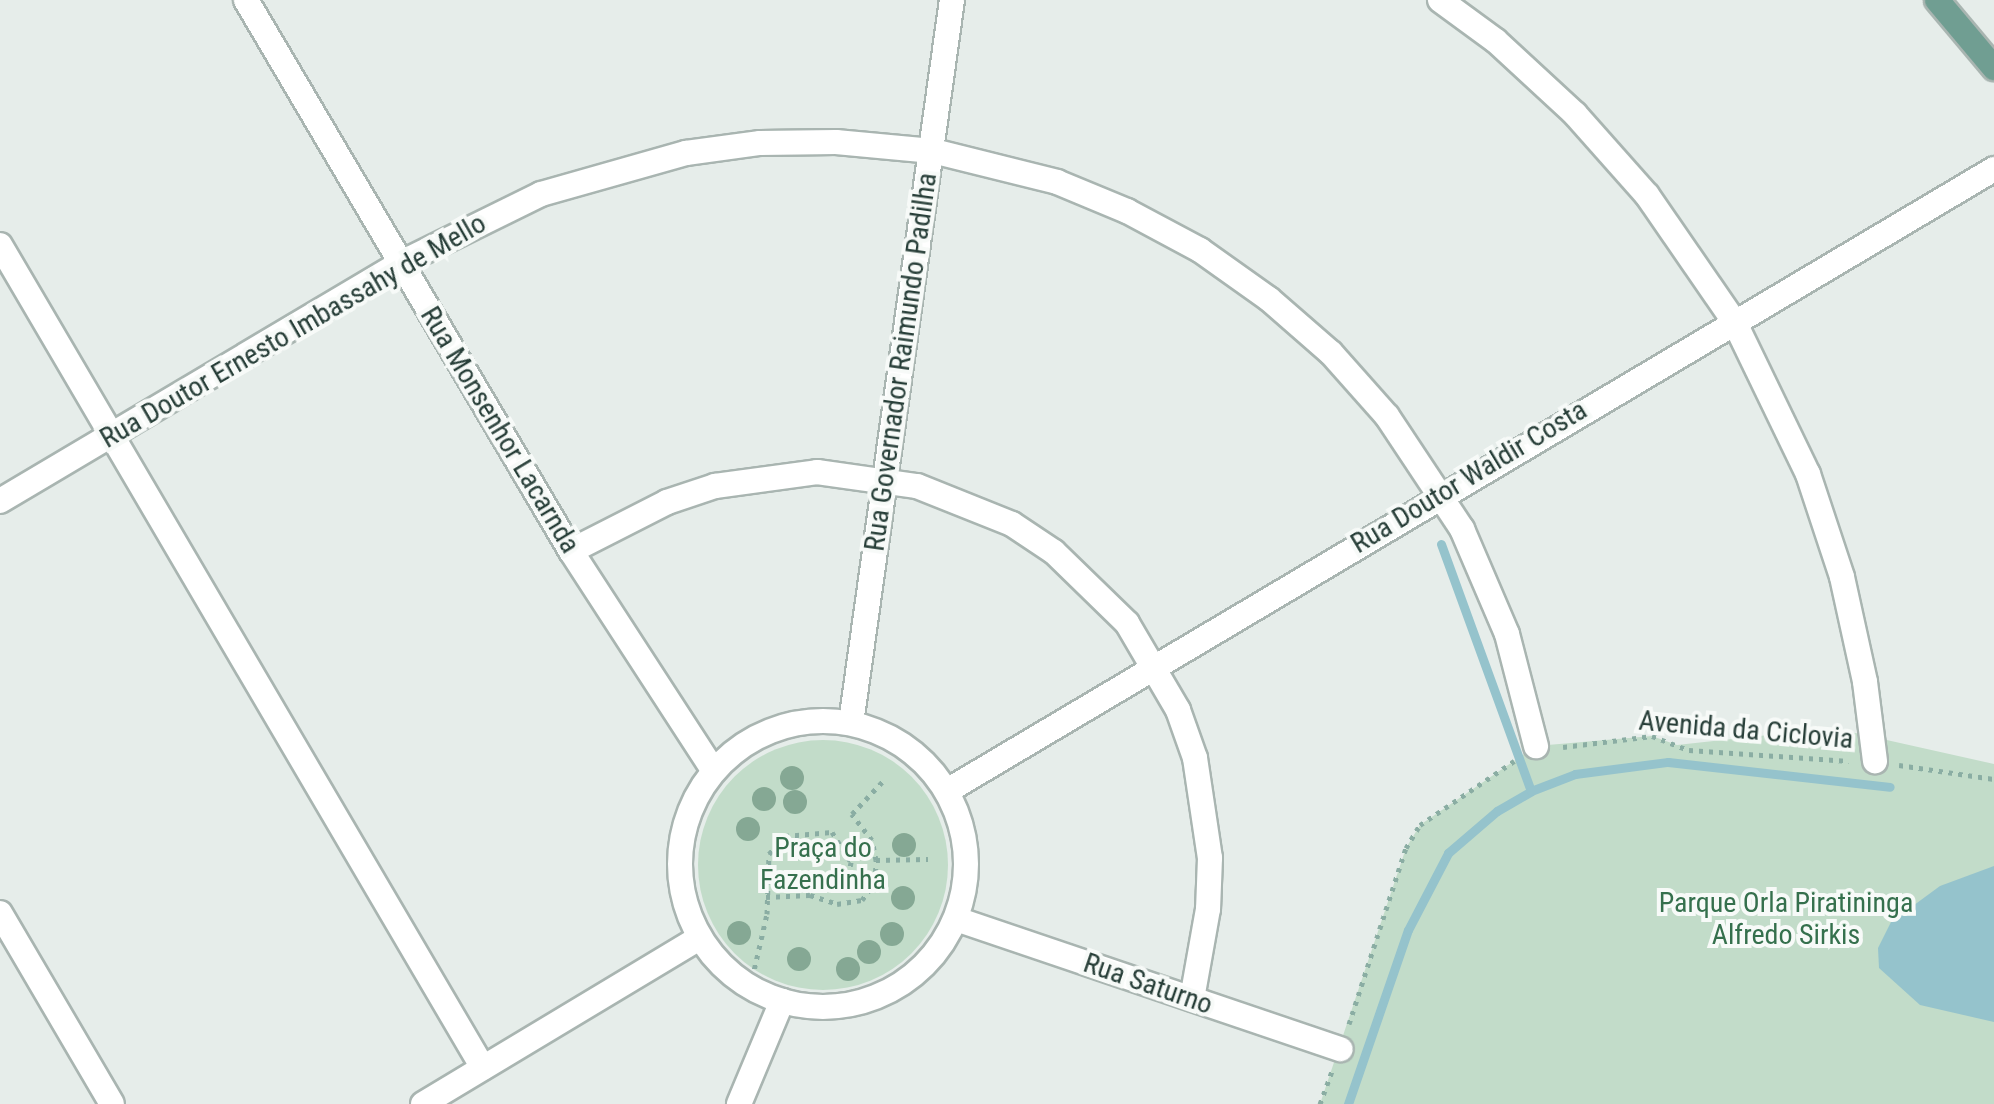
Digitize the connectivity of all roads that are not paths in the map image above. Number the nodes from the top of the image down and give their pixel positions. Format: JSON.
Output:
{"nodes":[{"id":1,"x":246,"y":0,"type":"edge"},
{"id":2,"x":952,"y":0,"type":"edge"},
{"id":3,"x":1440,"y":0,"type":"edge"},
{"id":4,"x":1937,"y":0,"type":"edge"},
{"id":5,"x":1994,"y":68,"type":"edge"},
{"id":6,"x":933,"y":151,"type":"junction"},
{"id":7,"x":1994,"y":169,"type":"edge"},
{"id":8,"x":0,"y":245,"type":"edge"},
{"id":9,"x":401,"y":263,"type":"junction"},
{"id":10,"x":1734,"y":321,"type":"junction"},
{"id":11,"x":110,"y":435,"type":"junction"},
{"id":12,"x":882,"y":478,"type":"junction"},
{"id":13,"x":1441,"y":493,"type":"junction"},
{"id":14,"x":0,"y":501,"type":"edge"},
{"id":15,"x":571,"y":551,"type":"junction"},
{"id":16,"x":1155,"y":665,"type":"junction"},
{"id":17,"x":851,"y":723,"type":"junction"},
{"id":18,"x":1536,"y":746,"type":"road end"},
{"id":19,"x":1875,"y":761,"type":"road end"},
{"id":20,"x":714,"y":771,"type":"junction"},
{"id":21,"x":947,"y":791,"type":"junction"},
{"id":22,"x":0,"y":913,"type":"edge"},
{"id":23,"x":956,"y":919,"type":"junction"},
{"id":24,"x":699,"y":938,"type":"junction"},
{"id":25,"x":1192,"y":999,"type":"junction"},
{"id":26,"x":782,"y":1001,"type":"junction"},
{"id":27,"x":1341,"y":1049,"type":"road end"},
{"id":28,"x":483,"y":1068,"type":"junction"},
{"id":29,"x":112,"y":1104,"type":"edge"},
{"id":30,"x":423,"y":1104,"type":"edge"},
{"id":31,"x":739,"y":1104,"type":"edge"}],
"edges":[{"from":1,"to":9,"type":"street","name":"Rua Monsenhor Lacarnda"},
{"from":2,"to":6,"type":"street","name":"Rua Governador Raimundo Padilha"},
{"from":3,"to":10,"type":"street"},
{"from":4,"to":5,"type":"main road"},
{"from":6,"to":9,"type":"street","name":"Rua Doutor Ernesto Imbassahy de Mello"},
{"from":6,"to":12,"type":"street","name":"Rua Governador Raimundo Padilha"},
{"from":6,"to":13,"type":"street","name":"Rua Doutor Ernesto Imbassahy de Mello"},
{"from":7,"to":10,"type":"street","name":"Rua Doutor Waldir Costa"},
{"from":8,"to":11,"type":"street"},
{"from":9,"to":11,"type":"street","name":"Rua Doutor Ernesto Imbassahy de Mello"},
{"from":9,"to":15,"type":"street","name":"Rua Monsenhor Lacarnda"},
{"from":10,"to":13,"type":"street","name":"Rua Doutor Waldir Costa"},
{"from":10,"to":19,"type":"street"},
{"from":11,"to":14,"type":"street","name":"Rua Doutor Ernesto Imbassahy de Mello"},
{"from":11,"to":28,"type":"street"},
{"from":12,"to":15,"type":"street"},
{"from":12,"to":16,"type":"street"},
{"from":12,"to":17,"type":"street","name":"Rua Governador Raimundo Padilha"},
{"from":13,"to":16,"type":"street","name":"Rua Doutor Waldir Costa"},
{"from":13,"to":18,"type":"street","name":"Rua Doutor Ernesto Imbassahy de Mello"},
{"from":15,"to":20,"type":"street","name":"Rua Monsenhor Lacarnda"},
{"from":16,"to":21,"type":"street","name":"Rua Doutor Waldir Costa"},
{"from":16,"to":25,"type":"street"},
{"from":17,"to":20,"type":"street"},
{"from":17,"to":21,"type":"street"},
{"from":20,"to":24,"type":"street"},
{"from":21,"to":23,"type":"street"},
{"from":22,"to":29,"type":"street"},
{"from":23,"to":25,"type":"street","name":"Rua Saturno"},
{"from":23,"to":26,"type":"street"},
{"from":24,"to":26,"type":"street"},
{"from":24,"to":28,"type":"street"},
{"from":25,"to":27,"type":"street","name":"Rua Saturno"},
{"from":26,"to":31,"type":"street"},
{"from":28,"to":30,"type":"street"}]}
